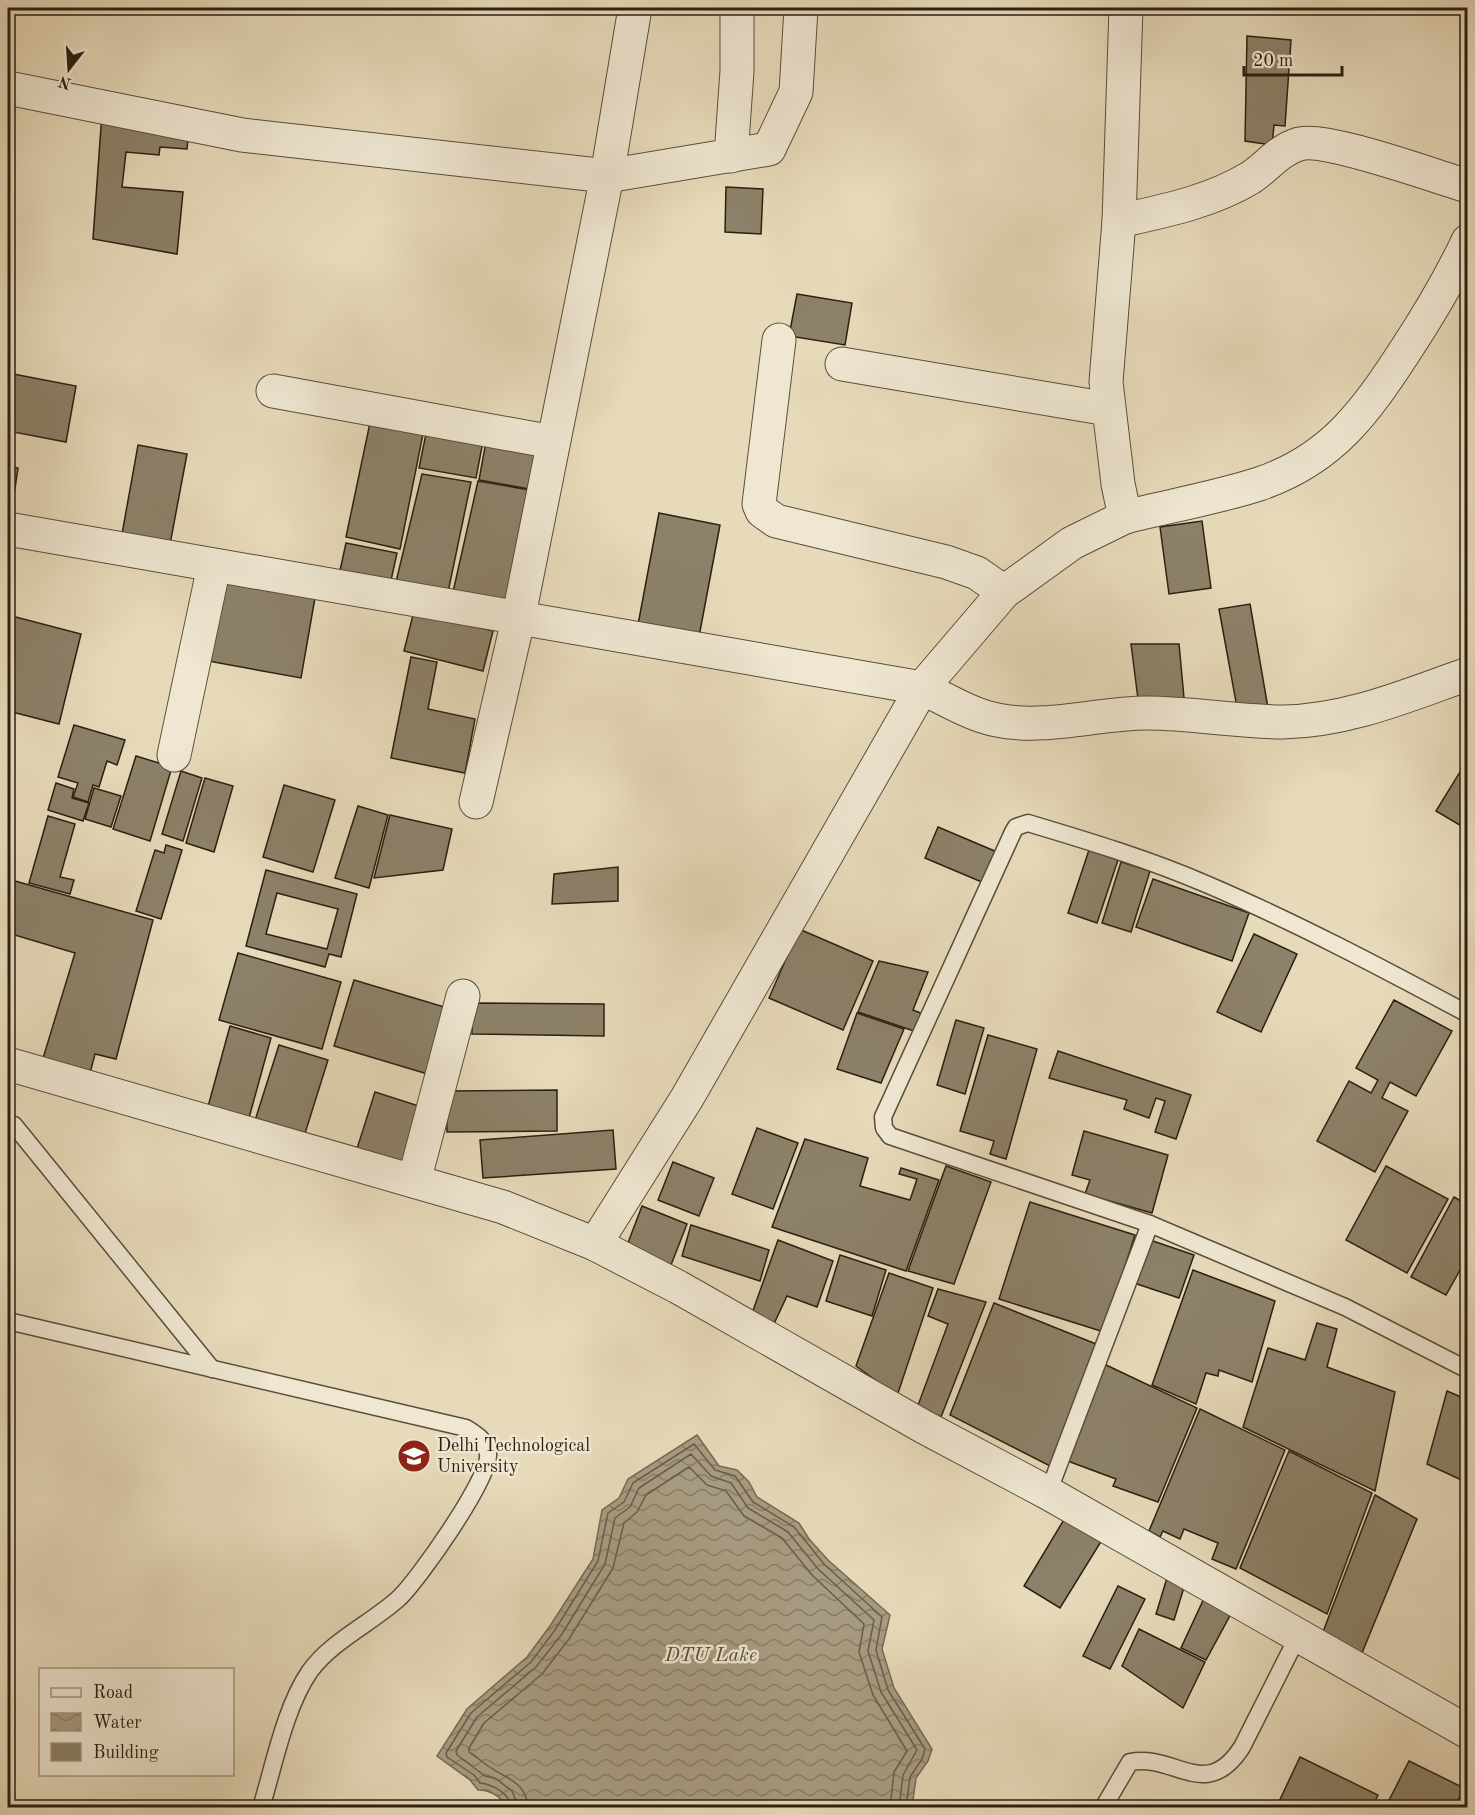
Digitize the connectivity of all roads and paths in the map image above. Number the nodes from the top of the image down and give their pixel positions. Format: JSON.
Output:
{"nodes":[{"id":1,"x":634,"y":8,"type":"edge"},
{"id":2,"x":737,"y":8,"type":"edge"},
{"id":3,"x":801,"y":8,"type":"edge"},
{"id":4,"x":1126,"y":8,"type":"edge"},
{"id":5,"x":8,"y":88,"type":"edge"},
{"id":6,"x":731,"y":156,"type":"junction"},
{"id":7,"x":607,"y":176,"type":"junction"},
{"id":8,"x":1467,"y":186,"type":"edge"},
{"id":9,"x":1119,"y":220,"type":"junction"},
{"id":10,"x":1467,"y":241,"type":"edge"},
{"id":11,"x":779,"y":340,"type":"dead end"},
{"id":12,"x":842,"y":364,"type":"dead end"},
{"id":13,"x":273,"y":391,"type":"dead end"},
{"id":14,"x":1107,"y":409,"type":"junction"},
{"id":15,"x":554,"y":442,"type":"junction"},
{"id":16,"x":1125,"y":517,"type":"junction"},
{"id":17,"x":8,"y":529,"type":"edge"},
{"id":18,"x":214,"y":566,"type":"junction"},
{"id":19,"x":1004,"y":592,"type":"junction"},
{"id":20,"x":518,"y":620,"type":"junction"},
{"id":21,"x":1467,"y":674,"type":"edge"},
{"id":22,"x":922,"y":688,"type":"junction"},
{"id":23,"x":174,"y":755,"type":"dead end"},
{"id":24,"x":476,"y":802,"type":"dead end"},
{"id":25,"x":463,"y":996,"type":"dead end"},
{"id":26,"x":1467,"y":1014,"type":"edge"},
{"id":27,"x":8,"y":1064,"type":"edge"},
{"id":28,"x":14,"y":1125,"type":"dead end"},
{"id":29,"x":414,"y":1181,"type":"junction"},
{"id":30,"x":1150,"y":1224,"type":"junction"},
{"id":31,"x":595,"y":1244,"type":"junction"},
{"id":32,"x":8,"y":1321,"type":"edge"},
{"id":33,"x":212,"y":1369,"type":"junction"},
{"id":34,"x":1467,"y":1370,"type":"edge"},
{"id":35,"x":1048,"y":1493,"type":"junction"},
{"id":36,"x":1298,"y":1636,"type":"junction"},
{"id":37,"x":1467,"y":1732,"type":"edge"},
{"id":38,"x":261,"y":1808,"type":"edge"},
{"id":39,"x":1103,"y":1808,"type":"edge"}],
"edges":[{"from":1,"to":7,"type":"street"},
{"from":2,"to":6,"type":"street"},
{"from":3,"to":6,"type":"street"},
{"from":4,"to":9,"type":"street"},
{"from":5,"to":7,"type":"street"},
{"from":6,"to":7,"type":"street"},
{"from":7,"to":15,"type":"street"},
{"from":8,"to":9,"type":"street"},
{"from":9,"to":14,"type":"street"},
{"from":10,"to":16,"type":"street"},
{"from":11,"to":19,"type":"street"},
{"from":12,"to":14,"type":"street"},
{"from":13,"to":15,"type":"street"},
{"from":14,"to":16,"type":"street"},
{"from":15,"to":20,"type":"street"},
{"from":16,"to":19,"type":"street"},
{"from":17,"to":18,"type":"street"},
{"from":18,"to":20,"type":"street"},
{"from":18,"to":23,"type":"street"},
{"from":19,"to":22,"type":"street"},
{"from":20,"to":22,"type":"street"},
{"from":20,"to":24,"type":"street"},
{"from":21,"to":22,"type":"street"},
{"from":22,"to":31,"type":"street"},
{"from":25,"to":29,"type":"street"},
{"from":26,"to":30,"type":"lane"},
{"from":27,"to":29,"type":"street"},
{"from":28,"to":33,"type":"lane"},
{"from":29,"to":31,"type":"street"},
{"from":30,"to":34,"type":"lane"},
{"from":30,"to":35,"type":"lane"},
{"from":31,"to":35,"type":"street"},
{"from":32,"to":33,"type":"lane"},
{"from":33,"to":38,"type":"lane"},
{"from":35,"to":36,"type":"street"},
{"from":36,"to":37,"type":"street"},
{"from":36,"to":39,"type":"lane"}]}
